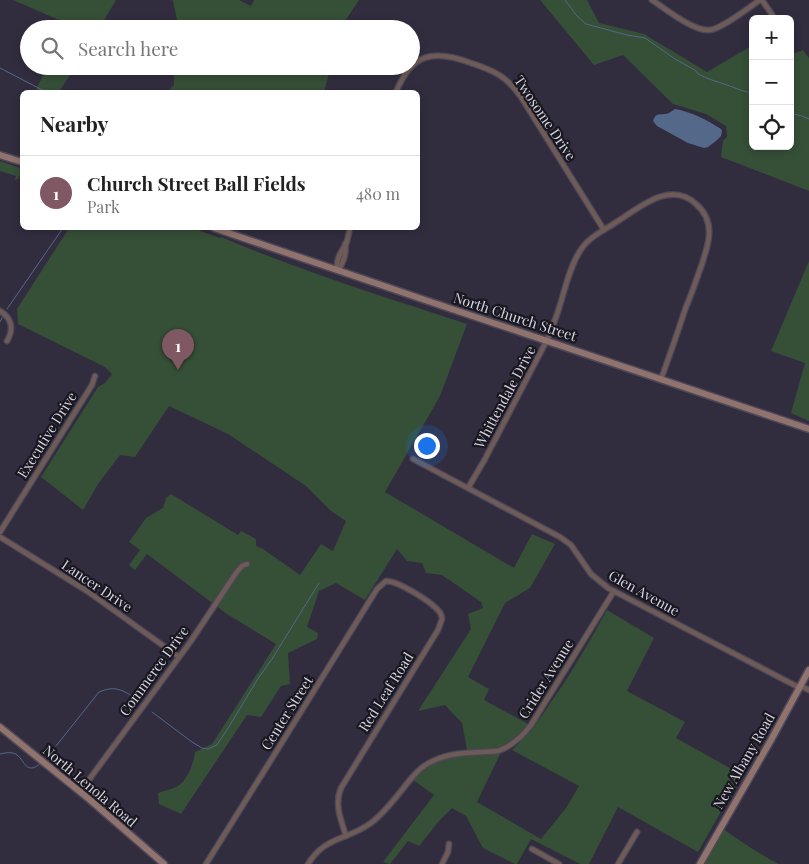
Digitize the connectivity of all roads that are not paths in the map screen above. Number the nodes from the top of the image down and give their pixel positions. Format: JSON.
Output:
{"nodes":[{"id":1,"x":652,"y":0,"type":"edge"},
{"id":2,"x":761,"y":0,"type":"edge"},
{"id":3,"x":772,"y":15,"type":"edge"},
{"id":4,"x":420,"y":60,"type":"edge"},
{"id":5,"x":405,"y":75,"type":"edge"},
{"id":6,"x":397,"y":90,"type":"edge"},
{"id":7,"x":0,"y":155,"type":"edge"},
{"id":8,"x":20,"y":161,"type":"edge"},
{"id":9,"x":220,"y":230,"type":"edge"},
{"id":10,"x":349,"y":230,"type":"edge"},
{"id":11,"x":604,"y":230,"type":"junction"},
{"id":12,"x":338,"y":270,"type":"junction"},
{"id":13,"x":0,"y":311,"type":"edge"},
{"id":14,"x":546,"y":340,"type":"junction"},
{"id":15,"x":7,"y":341,"type":"dead end"},
{"id":16,"x":95,"y":376,"type":"dead end"},
{"id":17,"x":661,"y":379,"type":"junction"},
{"id":18,"x":809,"y":428,"type":"edge"},
{"id":19,"x":413,"y":458,"type":"dead end"},
{"id":20,"x":468,"y":488,"type":"junction"},
{"id":21,"x":0,"y":532,"type":"edge"},
{"id":22,"x":0,"y":537,"type":"edge"},
{"id":23,"x":247,"y":564,"type":"dead end"},
{"id":24,"x":393,"y":582,"type":"joint"},
{"id":25,"x":614,"y":591,"type":"junction"},
{"id":26,"x":179,"y":657,"type":"junction"},
{"id":27,"x":809,"y":670,"type":"edge"},
{"id":28,"x":800,"y":687,"type":"junction"},
{"id":29,"x":809,"y":690,"type":"edge"},
{"id":30,"x":0,"y":727,"type":"edge"},
{"id":31,"x":80,"y":792,"type":"junction"},
{"id":32,"x":637,"y":832,"type":"dead end"},
{"id":33,"x":346,"y":836,"type":"junction"},
{"id":34,"x":449,"y":844,"type":"dead end"},
{"id":35,"x":532,"y":849,"type":"dead end"},
{"id":36,"x":164,"y":864,"type":"edge"},
{"id":37,"x":206,"y":864,"type":"edge"},
{"id":38,"x":308,"y":864,"type":"edge"},
{"id":39,"x":442,"y":864,"type":"edge"},
{"id":40,"x":560,"y":864,"type":"edge"},
{"id":41,"x":618,"y":864,"type":"edge"},
{"id":42,"x":700,"y":864,"type":"edge"}],
"edges":[{"from":1,"to":2,"type":"street"},
{"from":2,"to":3,"type":"street"},
{"from":4,"to":11,"type":"street","name":"Twosome Drive"},
{"from":5,"to":6,"type":"street","name":"Twosome Drive"},
{"from":7,"to":8,"type":"main road"},
{"from":9,"to":12,"type":"main road","name":"North Church Street"},
{"from":10,"to":12,"type":"street"},
{"from":11,"to":14,"type":"street","name":"Whittendale Drive"},
{"from":11,"to":17,"type":"street","name":"Whittendale Drive"},
{"from":12,"to":14,"type":"main road","name":"North Church Street"},
{"from":13,"to":15,"type":"street"},
{"from":14,"to":17,"type":"main road","name":"North Church Street"},
{"from":14,"to":20,"type":"street","name":"Whittendale Drive"},
{"from":16,"to":21,"type":"street","name":"Executive Drive"},
{"from":17,"to":18,"type":"main road","name":"North Church Street"},
{"from":19,"to":20,"type":"street","name":"Glen Avenue"},
{"from":20,"to":25,"type":"street","name":"Glen Avenue"},
{"from":22,"to":26,"type":"street","name":"Lancer Drive"},
{"from":23,"to":26,"type":"street","name":"Commerce Drive"},
{"from":24,"to":33,"type":"street","name":"Red Leaf Road"},
{"from":24,"to":37,"type":"street","name":"Center Street"},
{"from":25,"to":28,"type":"street","name":"Glen Avenue"},
{"from":25,"to":33,"type":"street","name":"Crider Avenue"},
{"from":26,"to":31,"type":"street","name":"Commerce Drive"},
{"from":27,"to":28,"type":"main road","name":"New Albany Road"},
{"from":28,"to":29,"type":"street","name":"Glen Avenue"},
{"from":28,"to":42,"type":"main road","name":"New Albany Road"},
{"from":30,"to":31,"type":"main road","name":"North Lenola Road"},
{"from":31,"to":36,"type":"main road","name":"North Lenola Road"},
{"from":32,"to":41,"type":"street"},
{"from":33,"to":38,"type":"street","name":"Crider Avenue"},
{"from":34,"to":39,"type":"street"},
{"from":35,"to":40,"type":"street"}]}
